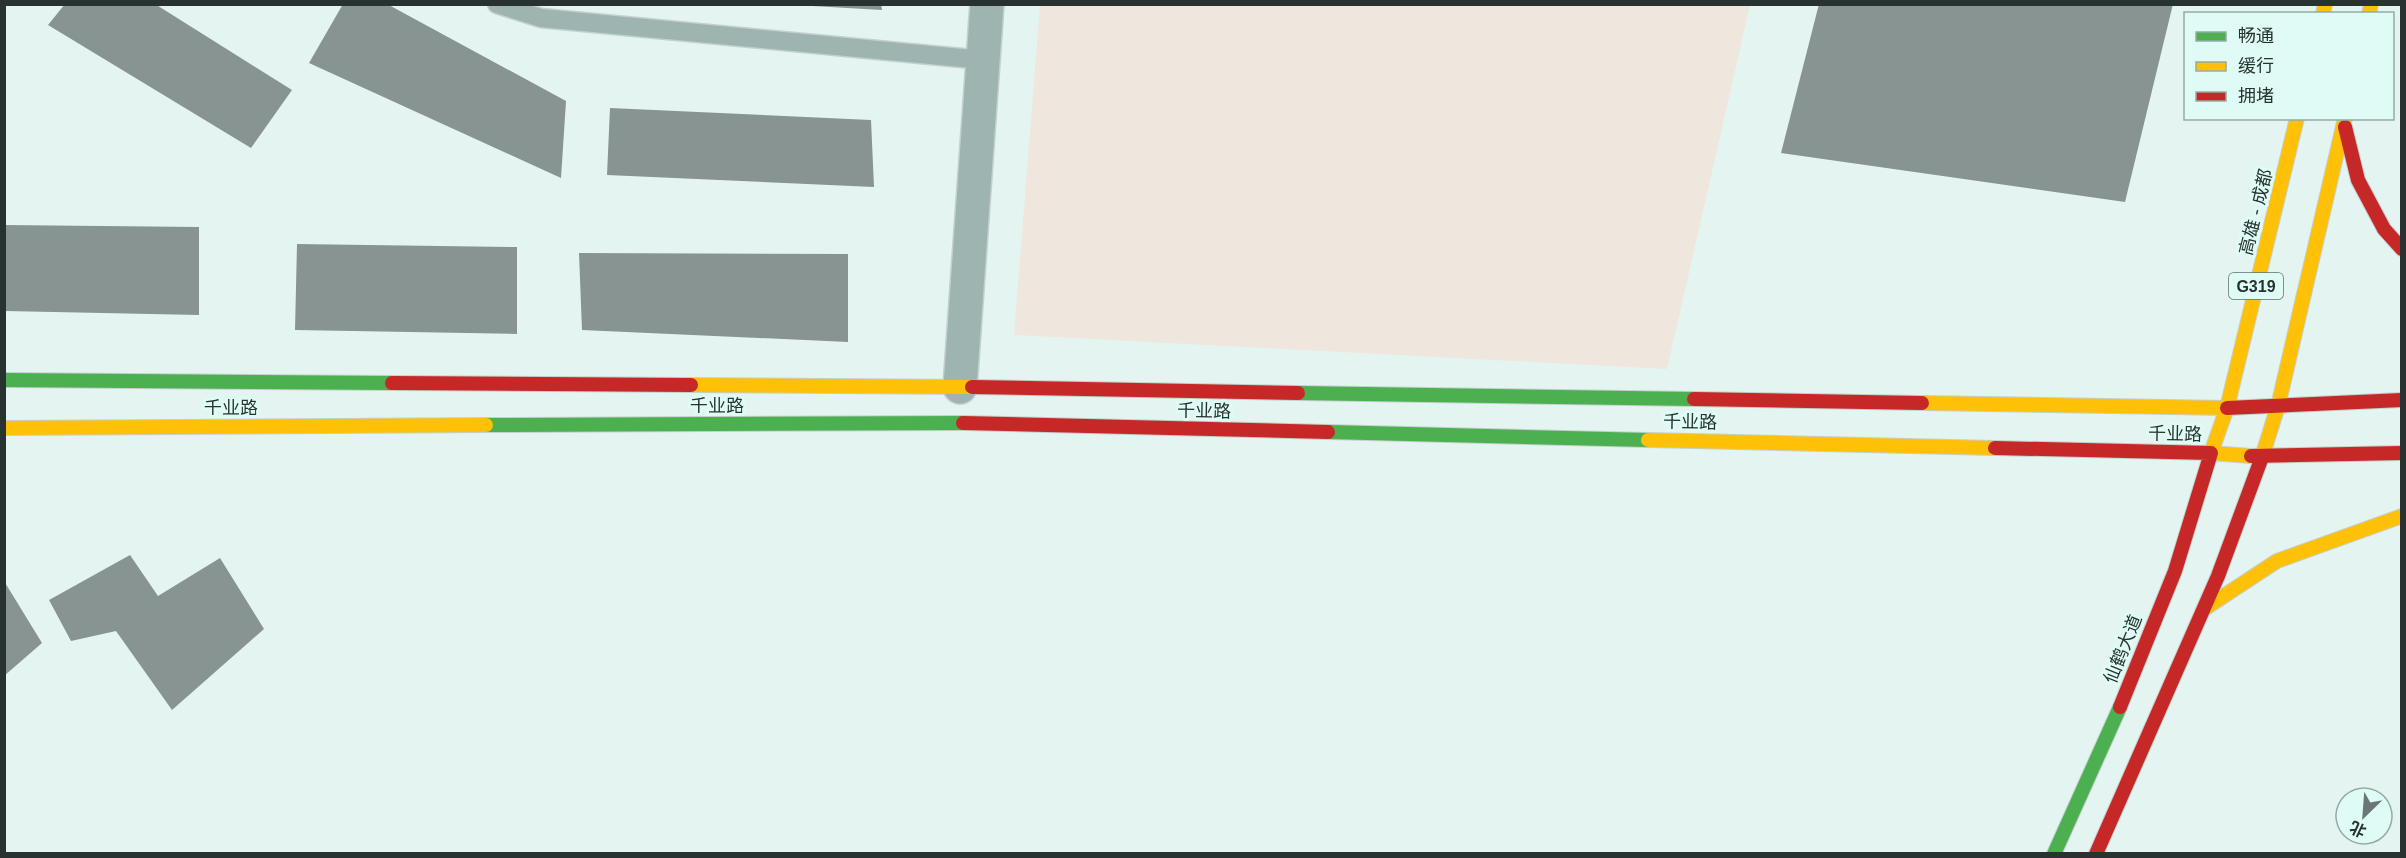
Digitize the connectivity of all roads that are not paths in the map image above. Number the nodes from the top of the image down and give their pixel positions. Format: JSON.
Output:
{"nodes":[{"id":1,"x":497,"y":4,"type":"edge"},
{"id":2,"x":987,"y":4,"type":"edge"},
{"id":3,"x":983,"y":60,"type":"junction"},
{"id":4,"x":2297,"y":120,"type":"edge"},
{"id":5,"x":2344,"y":120,"type":"edge"},
{"id":6,"x":2402,"y":249,"type":"edge"},
{"id":7,"x":4,"y":380,"type":"edge"},
{"id":8,"x":960,"y":387,"type":"junction"},
{"id":9,"x":2402,"y":400,"type":"edge"},
{"id":10,"x":2278,"y":406,"type":"junction"},
{"id":11,"x":2227,"y":408,"type":"junction"},
{"id":12,"x":4,"y":428,"type":"edge"},
{"id":13,"x":2211,"y":453,"type":"junction"},
{"id":14,"x":2402,"y":453,"type":"edge"},
{"id":15,"x":2262,"y":457,"type":"junction"},
{"id":16,"x":2402,"y":516,"type":"edge"},
{"id":17,"x":2204,"y":609,"type":"junction"},
{"id":18,"x":2054,"y":854,"type":"edge"},
{"id":19,"x":2096,"y":854,"type":"edge"}],
"edges":[{"from":1,"to":3,"type":"lane"},
{"from":2,"to":3,"type":"street"},
{"from":3,"to":8,"type":"street"},
{"from":4,"to":11,"type":"main road","name":"高雄 - 成都","number":"G319"},
{"from":5,"to":6,"type":"main road"},
{"from":5,"to":10,"type":"main road","number":"G319"},
{"from":7,"to":8,"type":"main road","name":"千业路"},
{"from":8,"to":11,"type":"main road","name":"千业路"},
{"from":9,"to":10,"type":"main road","name":"千业路"},
{"from":10,"to":11,"type":"main road","name":"千业路"},
{"from":10,"to":15,"type":"main road"},
{"from":11,"to":13,"type":"main road","name":"高雄 - 成都","number":"G319"},
{"from":12,"to":13,"type":"main road","name":"千业路"},
{"from":13,"to":15,"type":"main road","name":"千业路"},
{"from":13,"to":18,"type":"main road","name":"仙鹤大道"},
{"from":14,"to":15,"type":"main road","name":"千业路"},
{"from":15,"to":17,"type":"main road"},
{"from":16,"to":17,"type":"main road"},
{"from":17,"to":19,"type":"main road"}]}
